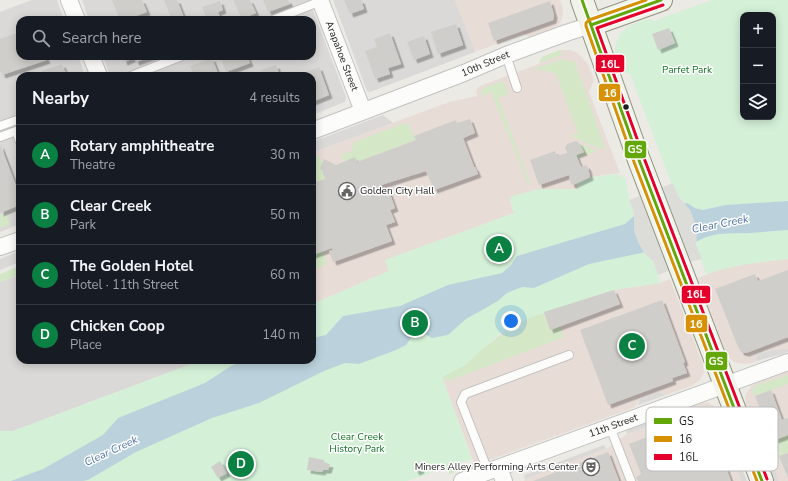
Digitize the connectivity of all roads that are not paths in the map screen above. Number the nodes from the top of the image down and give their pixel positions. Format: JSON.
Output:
{"nodes":[{"id":1,"x":69,"y":0,"type":"edge"},
{"id":2,"x":582,"y":0,"type":"edge"},
{"id":3,"x":661,"y":0,"type":"edge"},
{"id":4,"x":320,"y":1,"type":"edge"},
{"id":5,"x":75,"y":16,"type":"edge"},
{"id":6,"x":283,"y":16,"type":"edge"},
{"id":7,"x":592,"y":25,"type":"junction"},
{"id":8,"x":506,"y":55,"type":"junction"},
{"id":9,"x":93,"y":60,"type":"edge"},
{"id":10,"x":172,"y":60,"type":"edge"},
{"id":11,"x":97,"y":72,"type":"edge"},
{"id":12,"x":141,"y":72,"type":"edge"},
{"id":13,"x":517,"y":88,"type":"dead end"},
{"id":14,"x":363,"y":111,"type":"junction"},
{"id":15,"x":16,"y":120,"type":"edge"},
{"id":16,"x":0,"y":126,"type":"edge"},
{"id":17,"x":316,"y":129,"type":"edge"},
{"id":18,"x":16,"y":131,"type":"edge"},
{"id":19,"x":0,"y":137,"type":"edge"},
{"id":20,"x":16,"y":242,"type":"edge"},
{"id":21,"x":0,"y":248,"type":"edge"},
{"id":22,"x":569,"y":355,"type":"dead end"},
{"id":23,"x":788,"y":362,"type":"edge"},
{"id":24,"x":725,"y":385,"type":"junction"},
{"id":25,"x":665,"y":407,"type":"edge"},
{"id":26,"x":733,"y":407,"type":"edge"},
{"id":27,"x":646,"y":414,"type":"edge"},
{"id":28,"x":610,"y":427,"type":"junction"},
{"id":29,"x":758,"y":471,"type":"edge"},
{"id":30,"x":497,"y":473,"type":"edge"},
{"id":31,"x":462,"y":481,"type":"edge"},
{"id":32,"x":631,"y":481,"type":"edge"},
{"id":33,"x":762,"y":481,"type":"edge"}],
"edges":[{"from":1,"to":5,"type":"street"},
{"from":2,"to":7,"type":"street"},
{"from":3,"to":7,"type":"street","name":"10th Street"},
{"from":4,"to":6,"type":"lane"},
{"from":4,"to":14,"type":"street","name":"Arapahoe Street"},
{"from":7,"to":8,"type":"street","name":"10th Street"},
{"from":7,"to":24,"type":"street"},
{"from":8,"to":13,"type":"lane"},
{"from":8,"to":14,"type":"street","name":"10th Street"},
{"from":9,"to":11,"type":"street"},
{"from":10,"to":12,"type":"lane"},
{"from":14,"to":17,"type":"street","name":"10th Street"},
{"from":15,"to":16,"type":"lane"},
{"from":18,"to":19,"type":"lane"},
{"from":20,"to":21,"type":"street"},
{"from":22,"to":30,"type":"lane"},
{"from":23,"to":24,"type":"street","name":"11th Street"},
{"from":24,"to":25,"type":"street","name":"11th Street"},
{"from":24,"to":26,"type":"street"},
{"from":27,"to":28,"type":"street","name":"11th Street"},
{"from":28,"to":30,"type":"street","name":"11th Street"},
{"from":28,"to":32,"type":"lane"},
{"from":29,"to":33,"type":"street"},
{"from":30,"to":31,"type":"street","name":"11th Street"}]}
